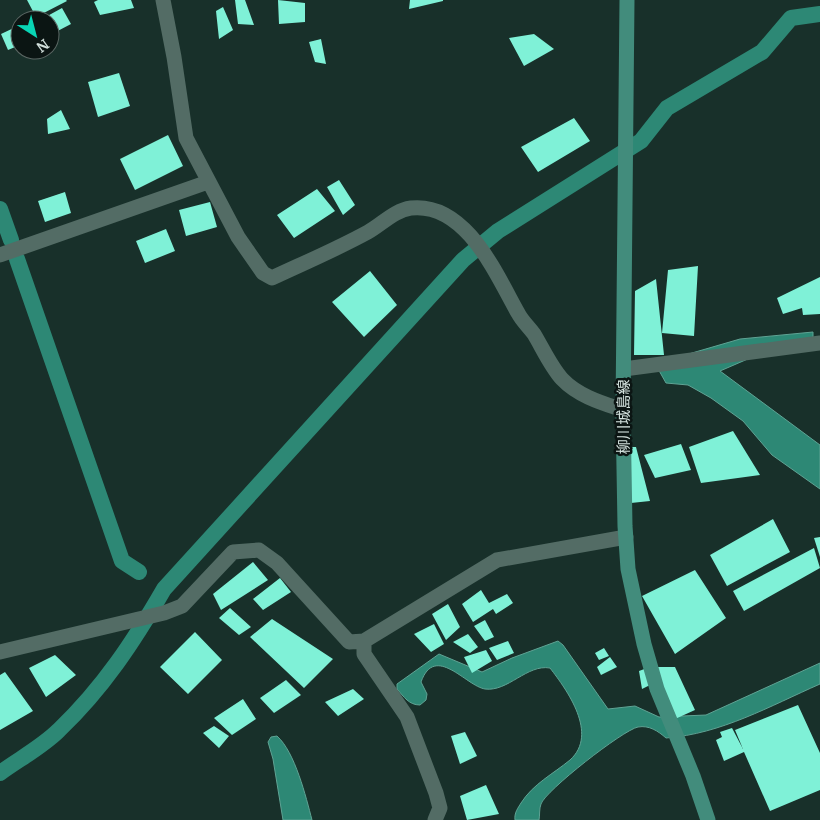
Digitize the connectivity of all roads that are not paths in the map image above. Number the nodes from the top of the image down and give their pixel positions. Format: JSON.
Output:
{"nodes":[{"id":1,"x":163,"y":0,"type":"edge"},
{"id":2,"x":627,"y":0,"type":"edge"},
{"id":3,"x":208,"y":182,"type":"junction"},
{"id":4,"x":0,"y":255,"type":"edge"},
{"id":5,"x":820,"y":343,"type":"edge"},
{"id":6,"x":624,"y":369,"type":"junction"},
{"id":7,"x":623,"y":410,"type":"junction"},
{"id":8,"x":626,"y":537,"type":"junction"},
{"id":9,"x":364,"y":641,"type":"junction"},
{"id":10,"x":0,"y":652,"type":"edge"},
{"id":11,"x":435,"y":820,"type":"edge"},
{"id":12,"x":708,"y":820,"type":"edge"}],
"edges":[{"from":1,"to":3,"type":"street"},
{"from":2,"to":6,"type":"main road","name":"柳川城島線"},
{"from":3,"to":4,"type":"street"},
{"from":3,"to":7,"type":"street"},
{"from":5,"to":6,"type":"street"},
{"from":6,"to":7,"type":"main road","name":"柳川城島線"},
{"from":7,"to":8,"type":"main road","name":"柳川城島線"},
{"from":8,"to":9,"type":"street"},
{"from":8,"to":12,"type":"main road","name":"柳川城島線"},
{"from":9,"to":10,"type":"street"},
{"from":9,"to":11,"type":"street"}]}
